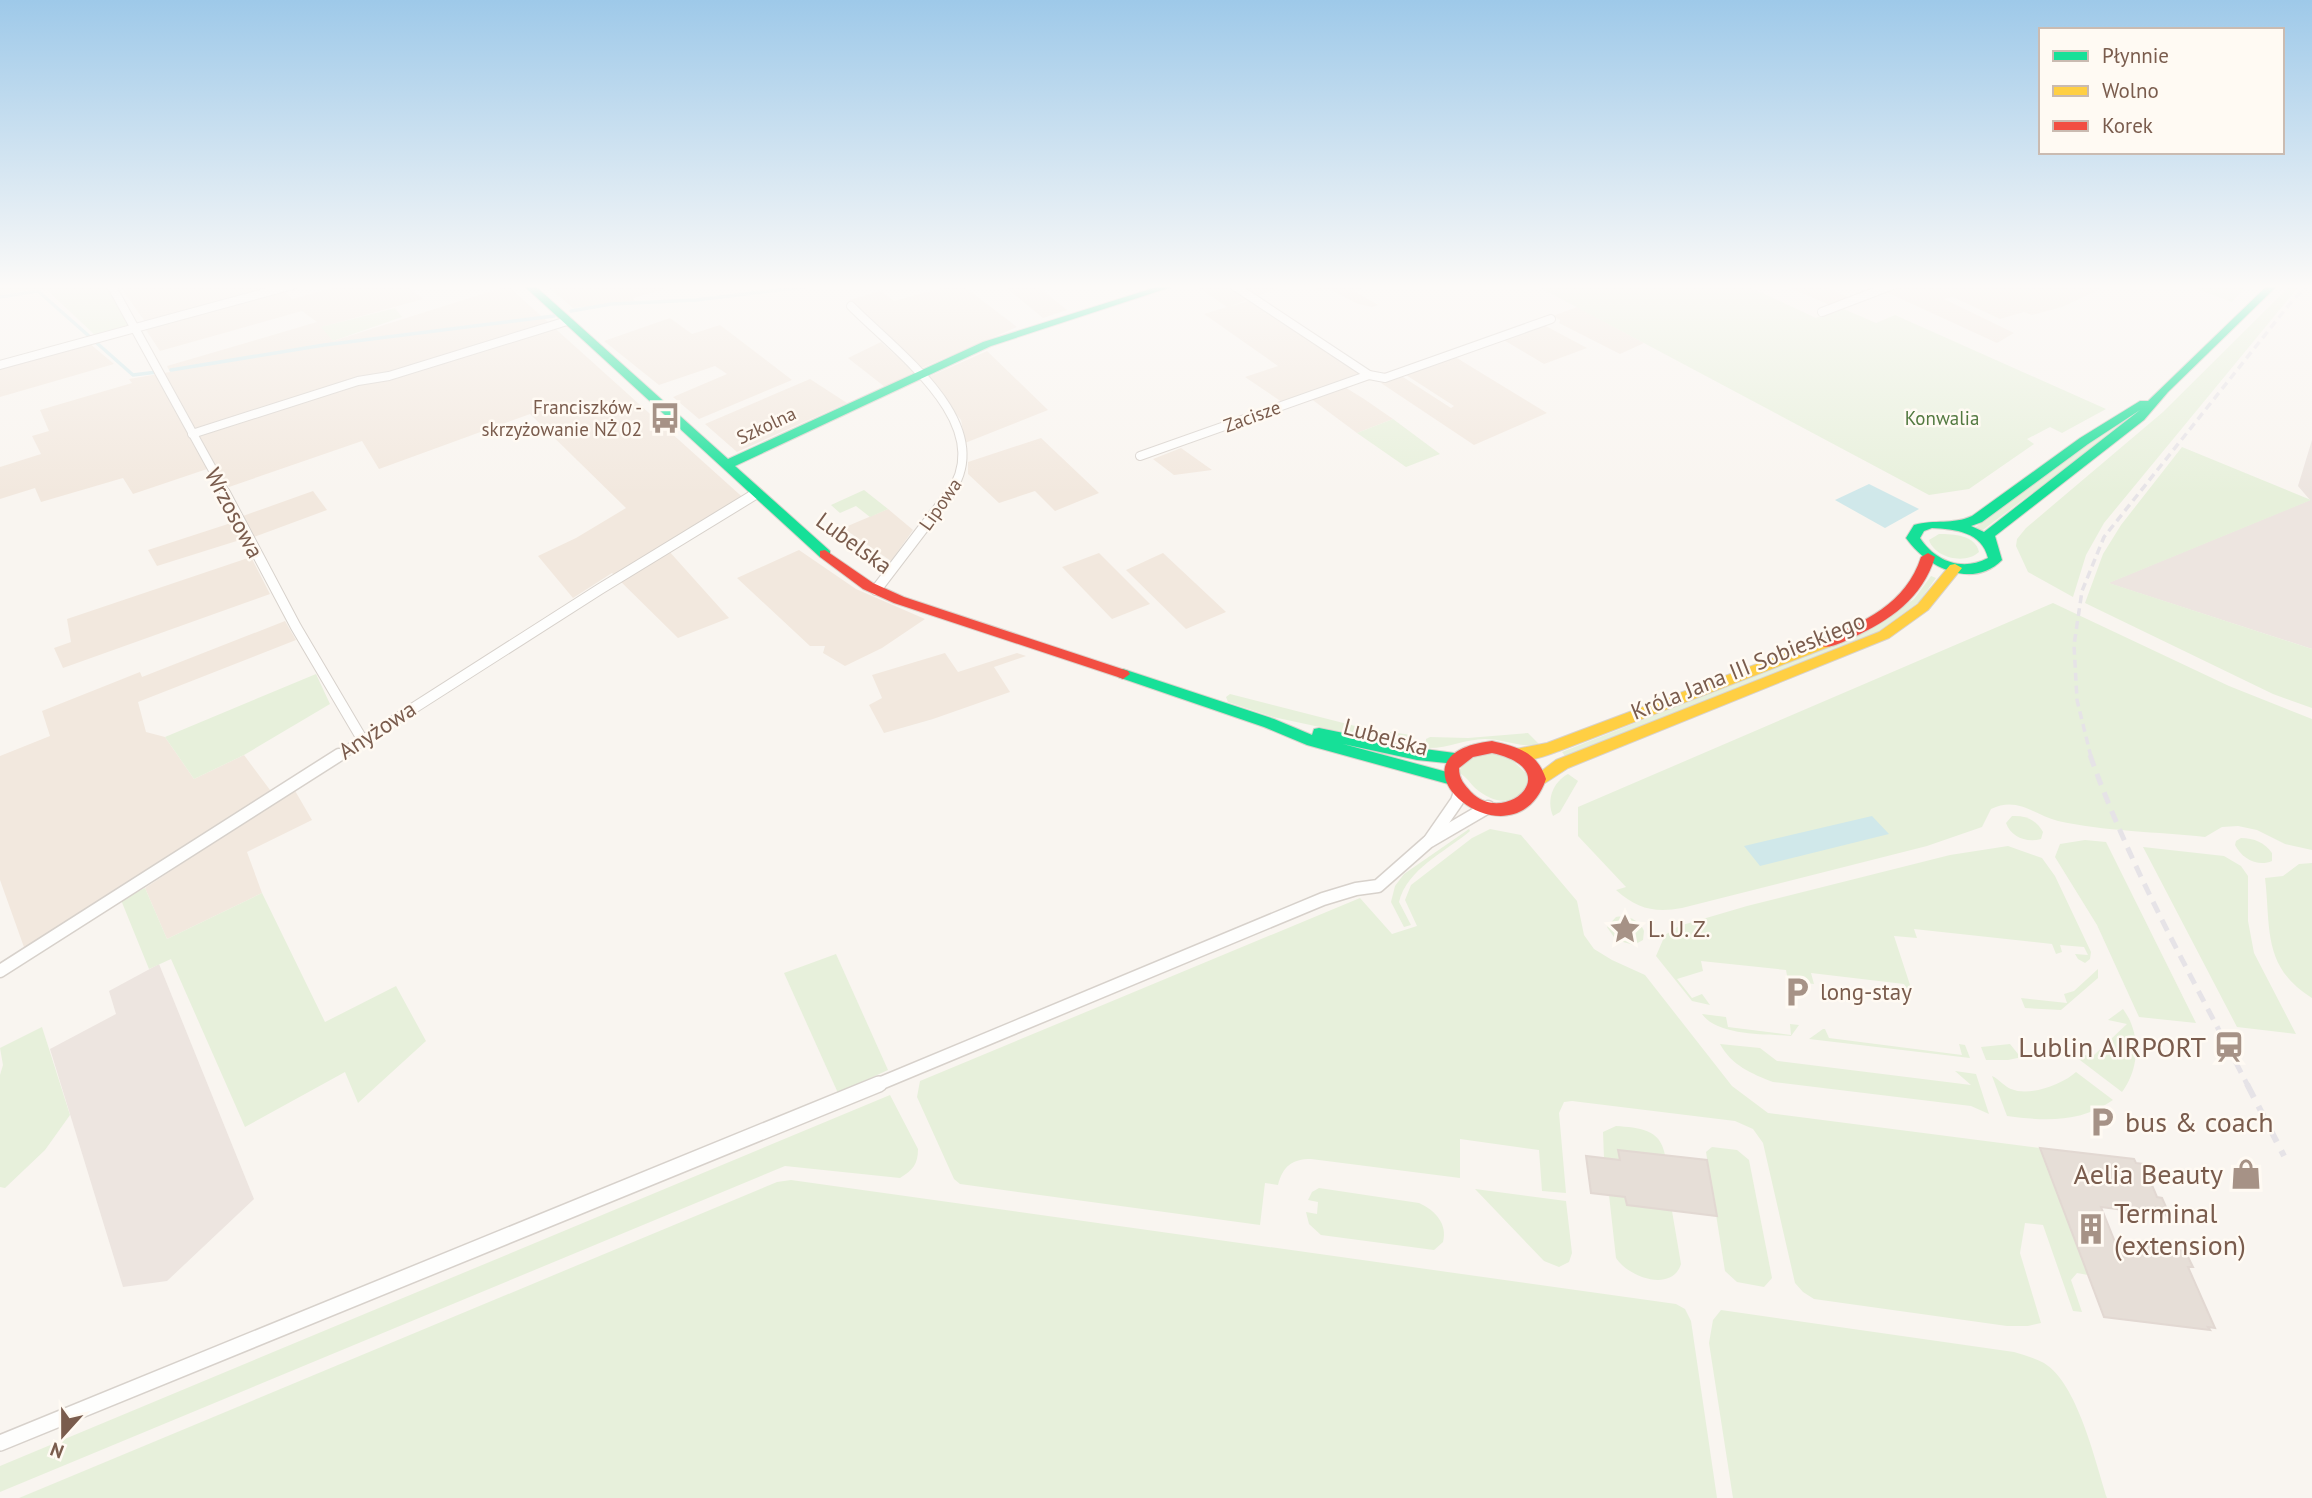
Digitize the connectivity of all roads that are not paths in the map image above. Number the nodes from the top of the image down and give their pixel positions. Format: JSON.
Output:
{"nodes":[{"id":1,"x":37,"y":355,"type":"edge"},
{"id":2,"x":153,"y":355,"type":"edge"},
{"id":3,"x":457,"y":355,"type":"edge"},
{"id":4,"x":605,"y":355,"type":"edge"},
{"id":5,"x":899,"y":355,"type":"edge"},
{"id":6,"x":966,"y":355,"type":"edge"},
{"id":7,"x":1339,"y":355,"type":"edge"},
{"id":8,"x":1448,"y":355,"type":"edge"},
{"id":9,"x":2200,"y":355,"type":"edge"},
{"id":10,"x":0,"y":365,"type":"edge"},
{"id":11,"x":919,"y":375,"type":"junction"},
{"id":12,"x":1369,"y":375,"type":"junction"},
{"id":13,"x":2164,"y":390,"type":"junction"},
{"id":14,"x":192,"y":434,"type":"junction"},
{"id":15,"x":1140,"y":456,"type":"dead end"},
{"id":16,"x":728,"y":464,"type":"junction"},
{"id":17,"x":757,"y":493,"type":"junction"},
{"id":18,"x":1959,"y":527,"type":"junction"},
{"id":19,"x":1988,"y":542,"type":"junction"},
{"id":20,"x":1927,"y":557,"type":"junction"},
{"id":21,"x":1955,"y":568,"type":"junction"},
{"id":22,"x":876,"y":590,"type":"junction"},
{"id":23,"x":1269,"y":723,"type":"junction"},
{"id":24,"x":362,"y":739,"type":"junction"},
{"id":25,"x":1517,"y":754,"type":"junction"},
{"id":26,"x":1457,"y":758,"type":"junction"},
{"id":27,"x":1539,"y":779,"type":"junction"},
{"id":28,"x":1456,"y":785,"type":"junction"},
{"id":29,"x":1488,"y":807,"type":"junction"},
{"id":30,"x":1428,"y":842,"type":"junction"},
{"id":31,"x":0,"y":971,"type":"edge"},
{"id":32,"x":0,"y":1443,"type":"edge"}],
"edges":[{"from":1,"to":10,"type":"street"},
{"from":2,"to":14,"type":"street","name":"Wrzosowa"},
{"from":3,"to":14,"type":"street"},
{"from":4,"to":16,"type":"main road","name":"Lubelska"},
{"from":5,"to":11,"type":"street","name":"Lipowa"},
{"from":6,"to":11,"type":"main road","name":"Szkolna"},
{"from":7,"to":12,"type":"street"},
{"from":8,"to":12,"type":"street","name":"Zacisze"},
{"from":9,"to":13,"type":"main road"},
{"from":11,"to":16,"type":"main road","name":"Szkolna"},
{"from":11,"to":22,"type":"street","name":"Lipowa"},
{"from":12,"to":15,"type":"street","name":"Zacisze"},
{"from":13,"to":18,"type":"main road"},
{"from":13,"to":19,"type":"main road"},
{"from":14,"to":24,"type":"street","name":"Wrzosowa"},
{"from":16,"to":17,"type":"main road","name":"Lubelska"},
{"from":17,"to":22,"type":"main road","name":"Lubelska"},
{"from":17,"to":24,"type":"street","name":"Anyżowa"},
{"from":18,"to":19,"type":"main road"},
{"from":18,"to":20,"type":"main road"},
{"from":19,"to":21,"type":"main road"},
{"from":20,"to":21,"type":"main road"},
{"from":20,"to":25,"type":"main road","name":"Króla Jana III Sobieskiego"},
{"from":21,"to":27,"type":"main road","name":"Króla Jana III Sobieskiego"},
{"from":22,"to":23,"type":"main road","name":"Lubelska"},
{"from":23,"to":26,"type":"main road","name":"Lubelska"},
{"from":23,"to":28,"type":"main road","name":"Lubelska"},
{"from":24,"to":31,"type":"street","name":"Anyżowa"},
{"from":25,"to":26,"type":"main road"},
{"from":25,"to":27,"type":"main road"},
{"from":26,"to":28,"type":"main road"},
{"from":27,"to":29,"type":"main road"},
{"from":28,"to":29,"type":"main road"},
{"from":28,"to":30,"type":"street"},
{"from":29,"to":30,"type":"street"},
{"from":30,"to":32,"type":"street"}]}
